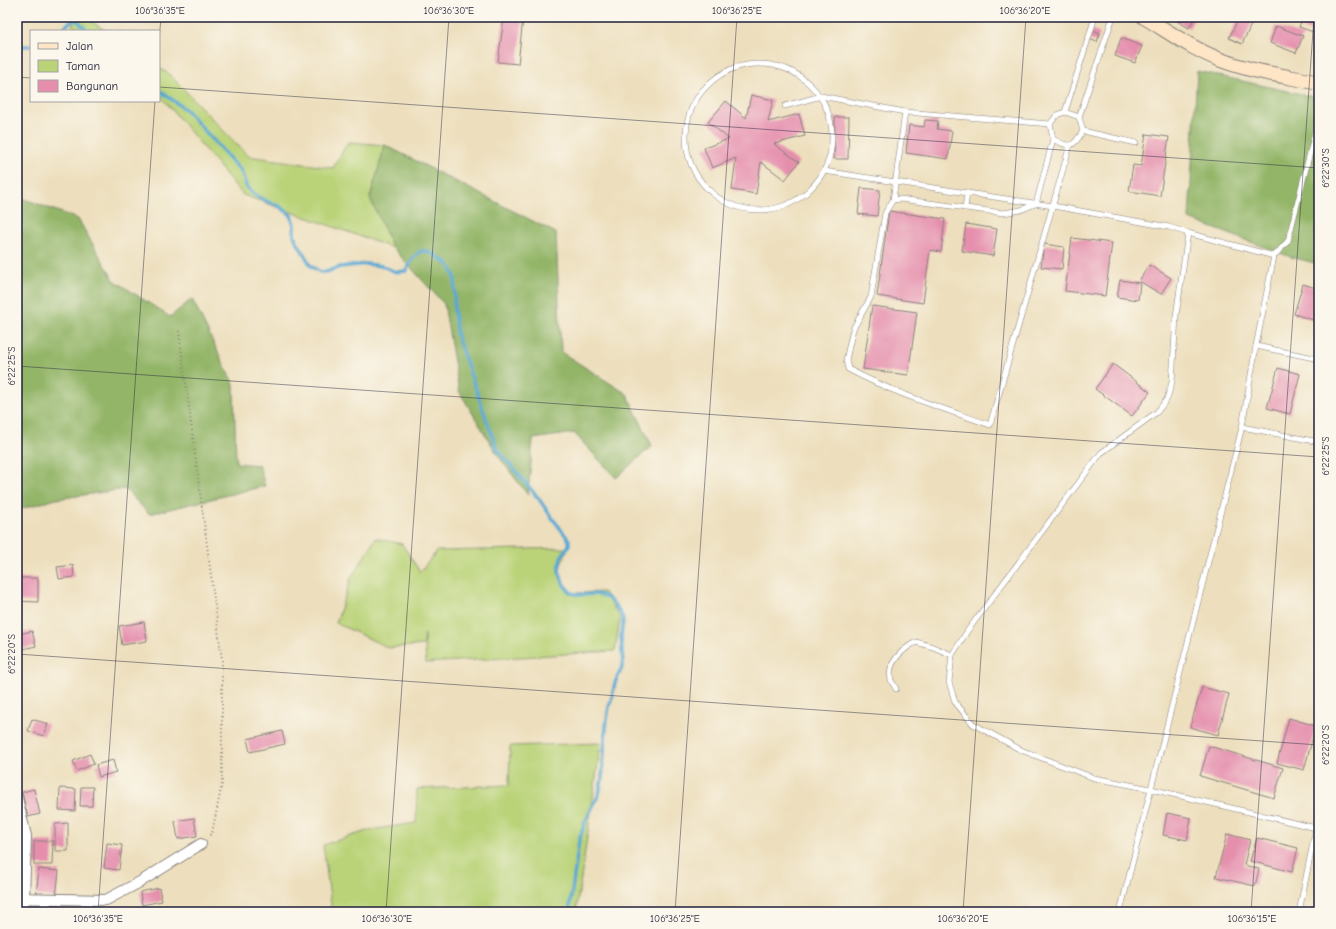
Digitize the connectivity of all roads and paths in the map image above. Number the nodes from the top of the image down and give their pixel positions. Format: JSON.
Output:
{"nodes":[{"id":1,"x":1095,"y":17,"type":"edge"},
{"id":2,"x":1113,"y":17,"type":"edge"},
{"id":3,"x":1144,"y":17,"type":"edge"},
{"id":4,"x":1319,"y":83,"type":"edge"},
{"id":5,"x":821,"y":96,"type":"junction"},
{"id":6,"x":785,"y":106,"type":"dead end"},
{"id":7,"x":905,"y":112,"type":"junction"},
{"id":8,"x":1065,"y":112,"type":"junction"},
{"id":9,"x":1079,"y":117,"type":"junction"},
{"id":10,"x":1050,"y":124,"type":"junction"},
{"id":11,"x":1319,"y":126,"type":"edge"},
{"id":12,"x":1083,"y":131,"type":"junction"},
{"id":13,"x":1053,"y":140,"type":"junction"},
{"id":14,"x":1136,"y":143,"type":"dead end"},
{"id":15,"x":1070,"y":145,"type":"junction"},
{"id":16,"x":824,"y":171,"type":"junction"},
{"id":17,"x":896,"y":182,"type":"junction"},
{"id":18,"x":967,"y":193,"type":"junction"},
{"id":19,"x":893,"y":200,"type":"junction"},
{"id":20,"x":1036,"y":204,"type":"junction"},
{"id":21,"x":1053,"y":206,"type":"junction"},
{"id":22,"x":964,"y":208,"type":"junction"},
{"id":23,"x":1188,"y":233,"type":"junction"},
{"id":24,"x":1274,"y":256,"type":"junction"},
{"id":25,"x":179,"y":331,"type":"dead end"},
{"id":26,"x":1256,"y":346,"type":"junction"},
{"id":27,"x":1319,"y":359,"type":"edge"},
{"id":28,"x":1242,"y":427,"type":"junction"},
{"id":29,"x":1319,"y":442,"type":"edge"},
{"id":30,"x":952,"y":655,"type":"junction"},
{"id":31,"x":896,"y":689,"type":"dead end"},
{"id":32,"x":1151,"y":789,"type":"junction"},
{"id":33,"x":17,"y":798,"type":"edge"},
{"id":34,"x":1319,"y":813,"type":"edge"},
{"id":35,"x":1316,"y":828,"type":"junction"},
{"id":36,"x":201,"y":844,"type":"joint"},
{"id":37,"x":21,"y":898,"type":"edge"},
{"id":38,"x":45,"y":899,"type":"junction"},
{"id":39,"x":22,"y":912,"type":"edge"},
{"id":40,"x":47,"y":912,"type":"edge"},
{"id":41,"x":1120,"y":912,"type":"edge"},
{"id":42,"x":1300,"y":912,"type":"edge"}],
"edges":[{"from":1,"to":8,"type":"lane"},
{"from":2,"to":9,"type":"lane"},
{"from":3,"to":4,"type":"street"},
{"from":5,"to":6,"type":"lane"},
{"from":5,"to":7,"type":"lane"},
{"from":5,"to":16,"type":"lane"},
{"from":5,"to":16,"type":"lane"},
{"from":7,"to":10,"type":"lane"},
{"from":7,"to":17,"type":"lane"},
{"from":8,"to":9,"type":"lane"},
{"from":8,"to":10,"type":"lane"},
{"from":9,"to":12,"type":"lane"},
{"from":10,"to":13,"type":"lane"},
{"from":11,"to":24,"type":"lane"},
{"from":12,"to":14,"type":"lane"},
{"from":12,"to":15,"type":"lane"},
{"from":13,"to":15,"type":"lane"},
{"from":13,"to":20,"type":"lane"},
{"from":15,"to":21,"type":"lane"},
{"from":16,"to":17,"type":"lane"},
{"from":17,"to":18,"type":"lane"},
{"from":17,"to":19,"type":"lane"},
{"from":18,"to":20,"type":"lane"},
{"from":18,"to":22,"type":"lane"},
{"from":19,"to":21,"type":"lane"},
{"from":19,"to":22,"type":"lane"},
{"from":20,"to":21,"type":"lane"},
{"from":20,"to":22,"type":"lane"},
{"from":21,"to":23,"type":"lane"},
{"from":23,"to":24,"type":"lane"},
{"from":23,"to":30,"type":"lane"},
{"from":24,"to":26,"type":"lane"},
{"from":25,"to":36,"type":"path"},
{"from":26,"to":27,"type":"lane"},
{"from":26,"to":28,"type":"lane"},
{"from":28,"to":29,"type":"lane"},
{"from":28,"to":32,"type":"lane"},
{"from":30,"to":31,"type":"lane"},
{"from":30,"to":32,"type":"lane"},
{"from":32,"to":35,"type":"lane"},
{"from":32,"to":41,"type":"lane"},
{"from":33,"to":37,"type":"street"},
{"from":34,"to":35,"type":"lane"},
{"from":35,"to":42,"type":"lane"},
{"from":36,"to":38,"type":"street"},
{"from":37,"to":38,"type":"street"},
{"from":37,"to":39,"type":"street"},
{"from":38,"to":40,"type":"street"}]}
